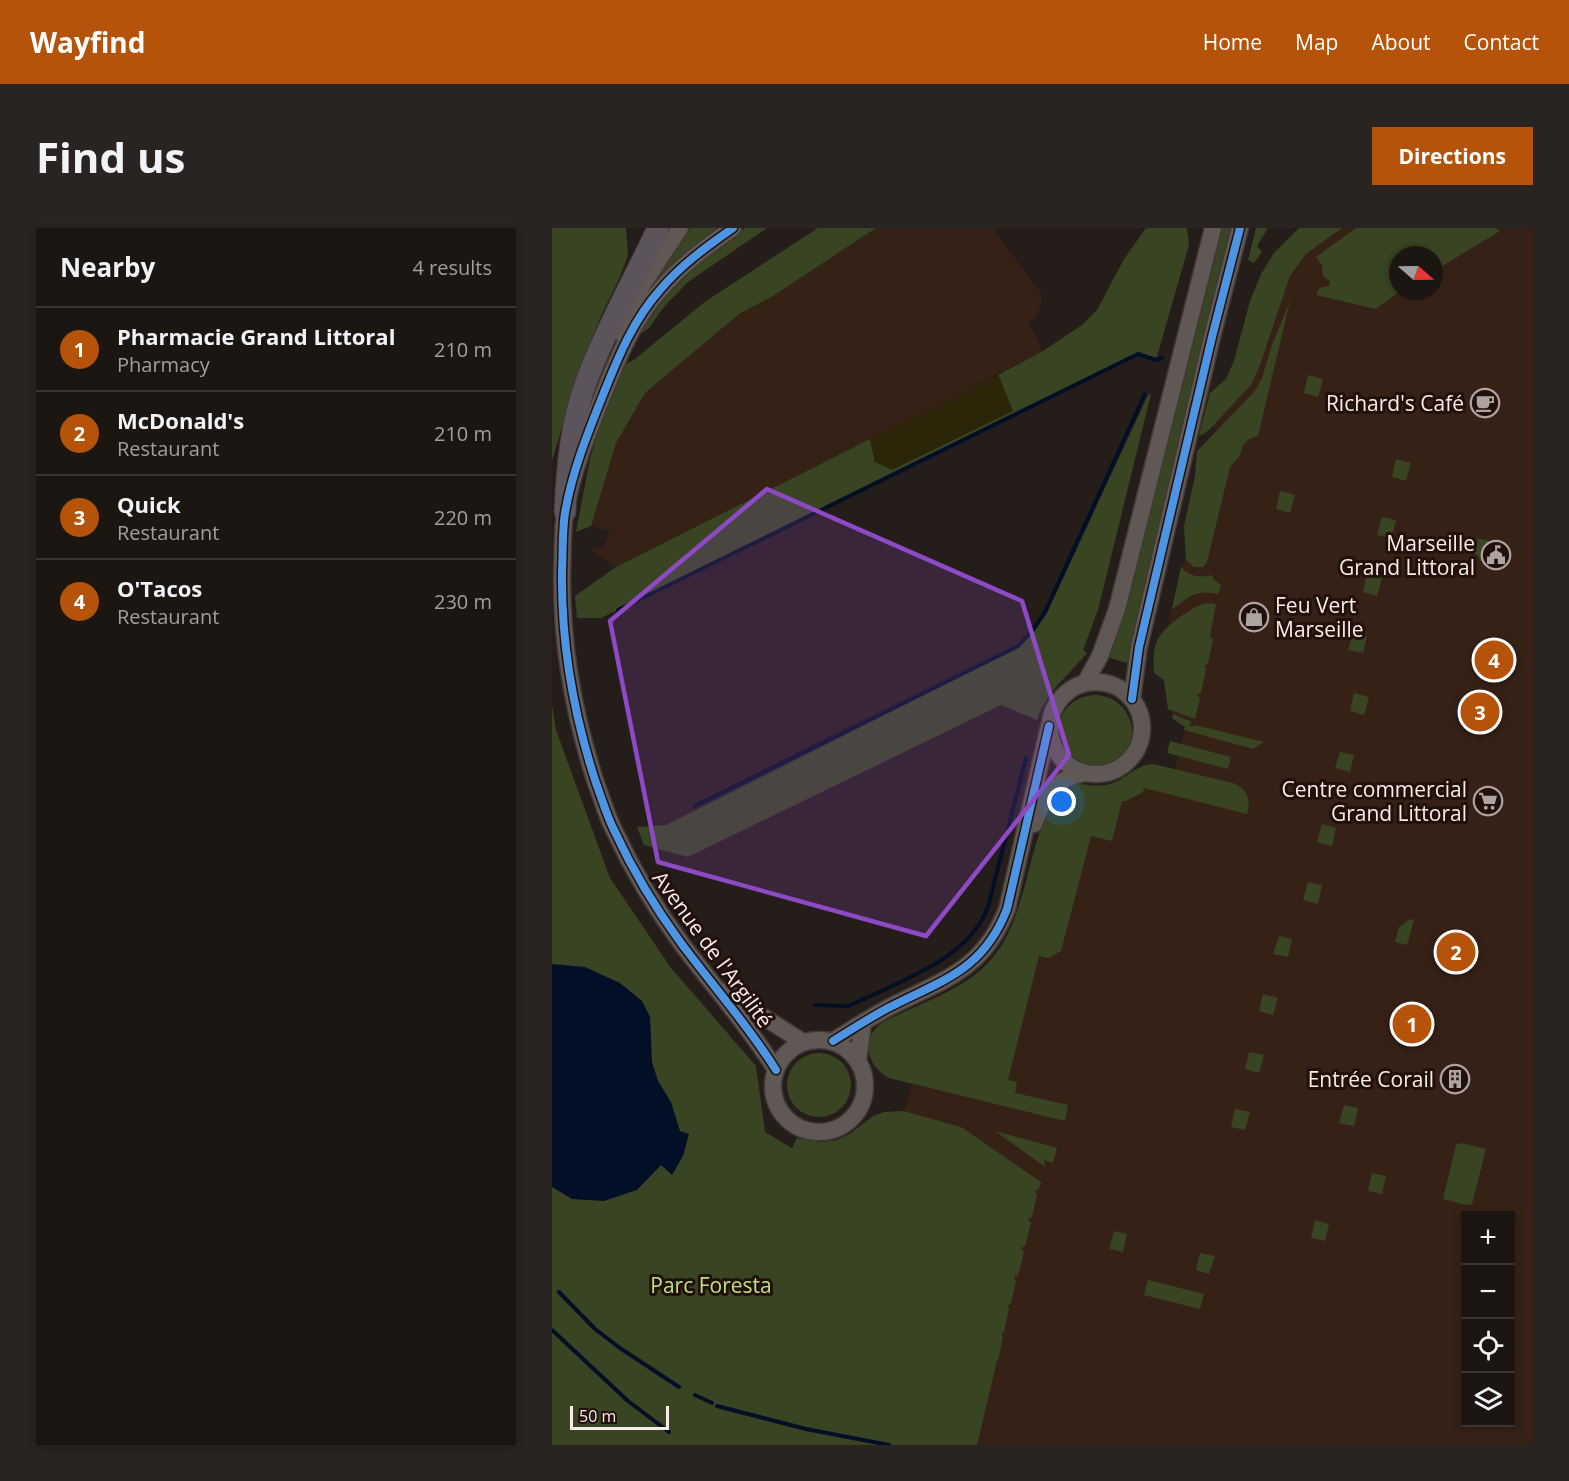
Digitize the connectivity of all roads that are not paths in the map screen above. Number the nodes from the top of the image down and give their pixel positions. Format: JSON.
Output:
{"nodes":[{"id":1,"x":658,"y":228,"type":"edge"},
{"id":2,"x":680,"y":228,"type":"edge"},
{"id":3,"x":733,"y":228,"type":"edge"},
{"id":4,"x":1213,"y":228,"type":"edge"},
{"id":5,"x":1240,"y":228,"type":"edge"},
{"id":6,"x":584,"y":441,"type":"junction"},
{"id":7,"x":565,"y":512,"type":"junction"},
{"id":8,"x":1085,"y":683,"type":"junction"},
{"id":9,"x":1131,"y":699,"type":"junction"},
{"id":10,"x":1049,"y":726,"type":"junction"},
{"id":11,"x":1084,"y":773,"type":"junction"},
{"id":12,"x":1019,"y":861,"type":"junction"},
{"id":13,"x":706,"y":974,"type":"junction"},
{"id":14,"x":863,"y":1023,"type":"junction"},
{"id":15,"x":833,"y":1041,"type":"junction"},
{"id":16,"x":803,"y":1042,"type":"junction"},
{"id":17,"x":858,"y":1060,"type":"junction"},
{"id":18,"x":776,"y":1070,"type":"junction"}],
"edges":[{"from":1,"to":7,"type":"highway"},
{"from":2,"to":6,"type":"street"},
{"from":3,"to":6,"type":"street","name":"Avenue de l'Argilité"},
{"from":4,"to":8,"type":"street"},
{"from":5,"to":9,"type":"street"},
{"from":6,"to":7,"type":"street","name":"Avenue de l'Argilité"},
{"from":7,"to":13,"type":"street","name":"Avenue de l'Argilité"},
{"from":8,"to":9,"type":"street"},
{"from":8,"to":10,"type":"street"},
{"from":9,"to":11,"type":"street"},
{"from":10,"to":11,"type":"street"},
{"from":10,"to":12,"type":"street"},
{"from":11,"to":12,"type":"street"},
{"from":12,"to":14,"type":"street"},
{"from":13,"to":16,"type":"street","name":"Avenue de l'Argilité"},
{"from":13,"to":18,"type":"street","name":"Avenue de l'Argilité"},
{"from":14,"to":15,"type":"street"},
{"from":14,"to":17,"type":"street"},
{"from":15,"to":16,"type":"street"},
{"from":15,"to":17,"type":"street"},
{"from":16,"to":18,"type":"street"},
{"from":17,"to":18,"type":"street"}]}
